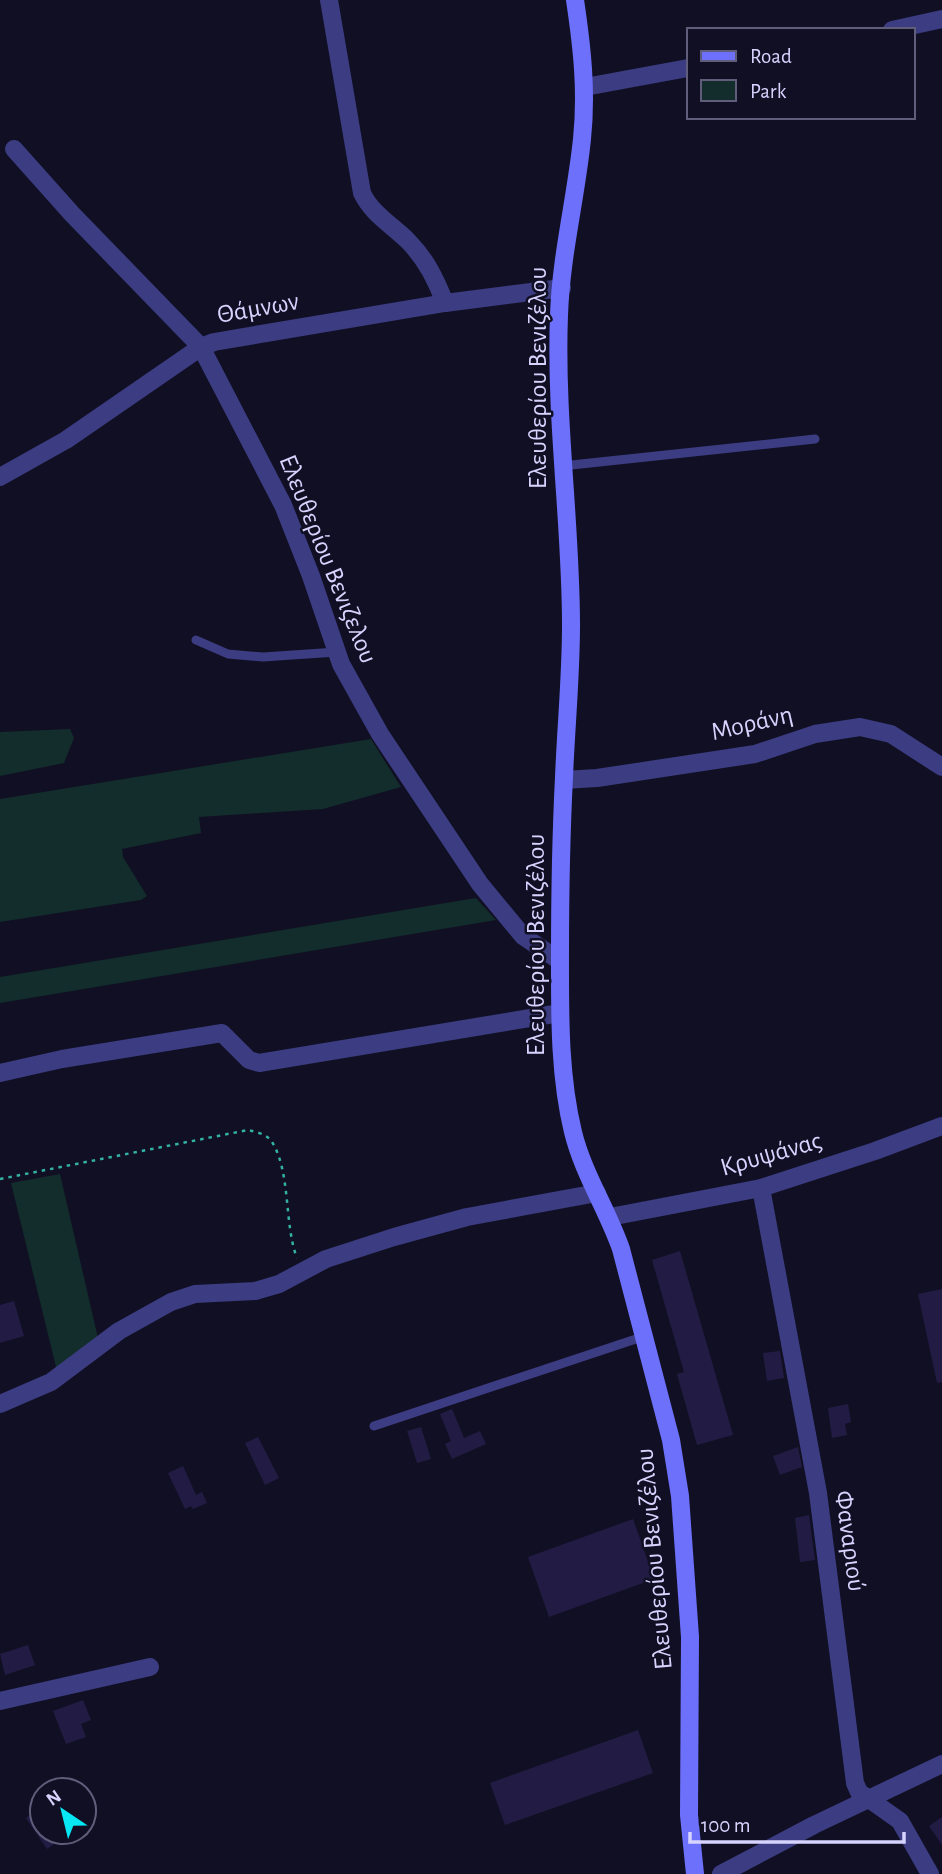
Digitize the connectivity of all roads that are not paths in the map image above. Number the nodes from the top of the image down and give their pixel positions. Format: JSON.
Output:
{"nodes":[{"id":1,"x":330,"y":0,"type":"edge"},
{"id":2,"x":575,"y":0,"type":"edge"},
{"id":3,"x":942,"y":19,"type":"edge"},
{"id":4,"x":901,"y":28,"type":"edge"},
{"id":5,"x":687,"y":68,"type":"edge"},
{"id":6,"x":585,"y":87,"type":"junction"},
{"id":7,"x":14,"y":149,"type":"dead end"},
{"id":8,"x":562,"y":288,"type":"junction"},
{"id":9,"x":445,"y":303,"type":"junction"},
{"id":10,"x":201,"y":347,"type":"junction"},
{"id":11,"x":815,"y":439,"type":"dead end"},
{"id":12,"x":562,"y":466,"type":"junction"},
{"id":13,"x":0,"y":477,"type":"edge"},
{"id":14,"x":196,"y":640,"type":"dead end"},
{"id":15,"x":337,"y":652,"type":"junction"},
{"id":16,"x":942,"y":767,"type":"edge"},
{"id":17,"x":564,"y":780,"type":"junction"},
{"id":18,"x":560,"y":961,"type":"junction"},
{"id":19,"x":560,"y":1013,"type":"junction"},
{"id":20,"x":0,"y":1073,"type":"edge"},
{"id":21,"x":942,"y":1126,"type":"edge"},
{"id":22,"x":761,"y":1188,"type":"junction"},
{"id":23,"x":597,"y":1193,"type":"junction"},
{"id":24,"x":610,"y":1217,"type":"junction"},
{"id":25,"x":645,"y":1336,"type":"junction"},
{"id":26,"x":0,"y":1404,"type":"edge"},
{"id":27,"x":374,"y":1426,"type":"dead end"},
{"id":28,"x":150,"y":1667,"type":"dead end"},
{"id":29,"x":0,"y":1701,"type":"edge"},
{"id":30,"x":942,"y":1764,"type":"edge"},
{"id":31,"x":869,"y":1798,"type":"junction"},
{"id":32,"x":695,"y":1874,"type":"edge"},
{"id":33,"x":721,"y":1874,"type":"edge"},
{"id":34,"x":930,"y":1874,"type":"edge"}],
"edges":[{"from":1,"to":9,"type":"street"},
{"from":2,"to":6,"type":"main road","name":"Ελευθερίου Βενιζέλου"},
{"from":3,"to":4,"type":"street"},
{"from":5,"to":6,"type":"street"},
{"from":6,"to":8,"type":"main road","name":"Ελευθερίου Βενιζέλου"},
{"from":7,"to":10,"type":"street","name":"Ελευθερίου Βενιζελου"},
{"from":8,"to":9,"type":"street","name":"Θάμνων"},
{"from":8,"to":12,"type":"main road","name":"Ελευθερίου Βενιζέλου"},
{"from":9,"to":10,"type":"street","name":"Θάμνων"},
{"from":10,"to":13,"type":"street","name":"Θάμνων"},
{"from":10,"to":15,"type":"street","name":"Ελευθερίου Βενιζελου"},
{"from":11,"to":12,"type":"lane"},
{"from":12,"to":17,"type":"main road","name":"Ελευθερίου Βενιζέλου"},
{"from":14,"to":15,"type":"lane"},
{"from":15,"to":18,"type":"street","name":"Ελευθερίου Βενιζελου"},
{"from":16,"to":17,"type":"street","name":"Μοράνη"},
{"from":17,"to":18,"type":"main road","name":"Ελευθερίου Βενιζέλου"},
{"from":18,"to":19,"type":"main road","name":"Ελευθερίου Βενιζέλου"},
{"from":19,"to":20,"type":"street"},
{"from":19,"to":23,"type":"main road","name":"Ελευθερίου Βενιζέλου"},
{"from":21,"to":22,"type":"street","name":"Κρυψάνας"},
{"from":22,"to":24,"type":"street","name":"Κρυψάνας"},
{"from":22,"to":31,"type":"street","name":"Φαναριού"},
{"from":23,"to":24,"type":"main road","name":"Ελευθερίου Βενιζέλου"},
{"from":23,"to":26,"type":"street"},
{"from":24,"to":25,"type":"main road","name":"Ελευθερίου Βενιζέλου"},
{"from":25,"to":27,"type":"lane"},
{"from":25,"to":32,"type":"main road","name":"Ελευθερίου Βενιζέλου"},
{"from":28,"to":29,"type":"street"},
{"from":30,"to":31,"type":"street"},
{"from":31,"to":33,"type":"street"},
{"from":31,"to":34,"type":"street","name":"Φαναριού"}]}
